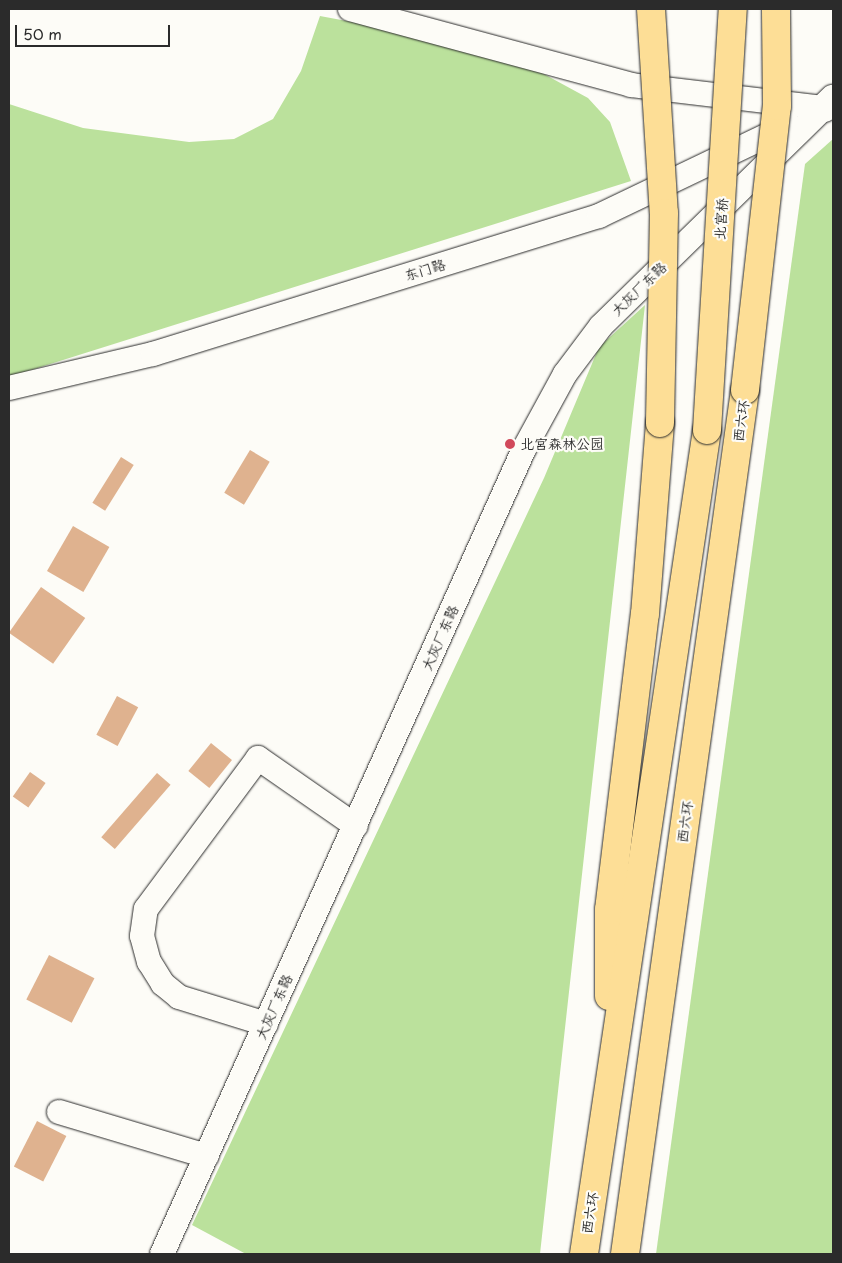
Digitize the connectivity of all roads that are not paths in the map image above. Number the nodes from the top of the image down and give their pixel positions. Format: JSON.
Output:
{"nodes":[{"id":1,"x":350,"y":9,"type":"edge"},
{"id":2,"x":651,"y":9,"type":"edge"},
{"id":3,"x":733,"y":9,"type":"edge"},
{"id":4,"x":776,"y":9,"type":"edge"},
{"id":5,"x":788,"y":9,"type":"edge"},
{"id":6,"x":829,"y":104,"type":"edge"},
{"id":7,"x":777,"y":106,"type":"junction"},
{"id":8,"x":9,"y":388,"type":"edge"},
{"id":9,"x":707,"y":430,"type":"joint"},
{"id":10,"x":356,"y":826,"type":"junction"},
{"id":11,"x":266,"y":1024,"type":"junction"},
{"id":12,"x":608,"y":1098,"type":"junction"},
{"id":13,"x":59,"y":1112,"type":"dead end"},
{"id":14,"x":207,"y":1156,"type":"junction"},
{"id":15,"x":162,"y":1254,"type":"edge"},
{"id":16,"x":584,"y":1254,"type":"edge"},
{"id":17,"x":624,"y":1254,"type":"edge"}],
"edges":[{"from":1,"to":6,"type":"street"},
{"from":2,"to":12,"type":"highway","bridge":true},
{"from":3,"to":9,"type":"highway","name":"北宫桥","bridge":true},
{"from":4,"to":7,"type":"highway","bridge":true},
{"from":5,"to":7,"type":"highway","bridge":true},
{"from":6,"to":8,"type":"street","name":"东门路"},
{"from":6,"to":10,"type":"street","name":"大灰厂东路"},
{"from":7,"to":17,"type":"highway","name":"西六环","bridge":true},
{"from":9,"to":12,"type":"highway","name":"西六环"},
{"from":10,"to":11,"type":"street","name":"大灰厂东路"},
{"from":10,"to":11,"type":"street"},
{"from":11,"to":14,"type":"street","name":"大灰厂东路"},
{"from":12,"to":16,"type":"highway","name":"西六环"},
{"from":13,"to":14,"type":"street"},
{"from":14,"to":15,"type":"street","name":"大灰厂东路"}]}
